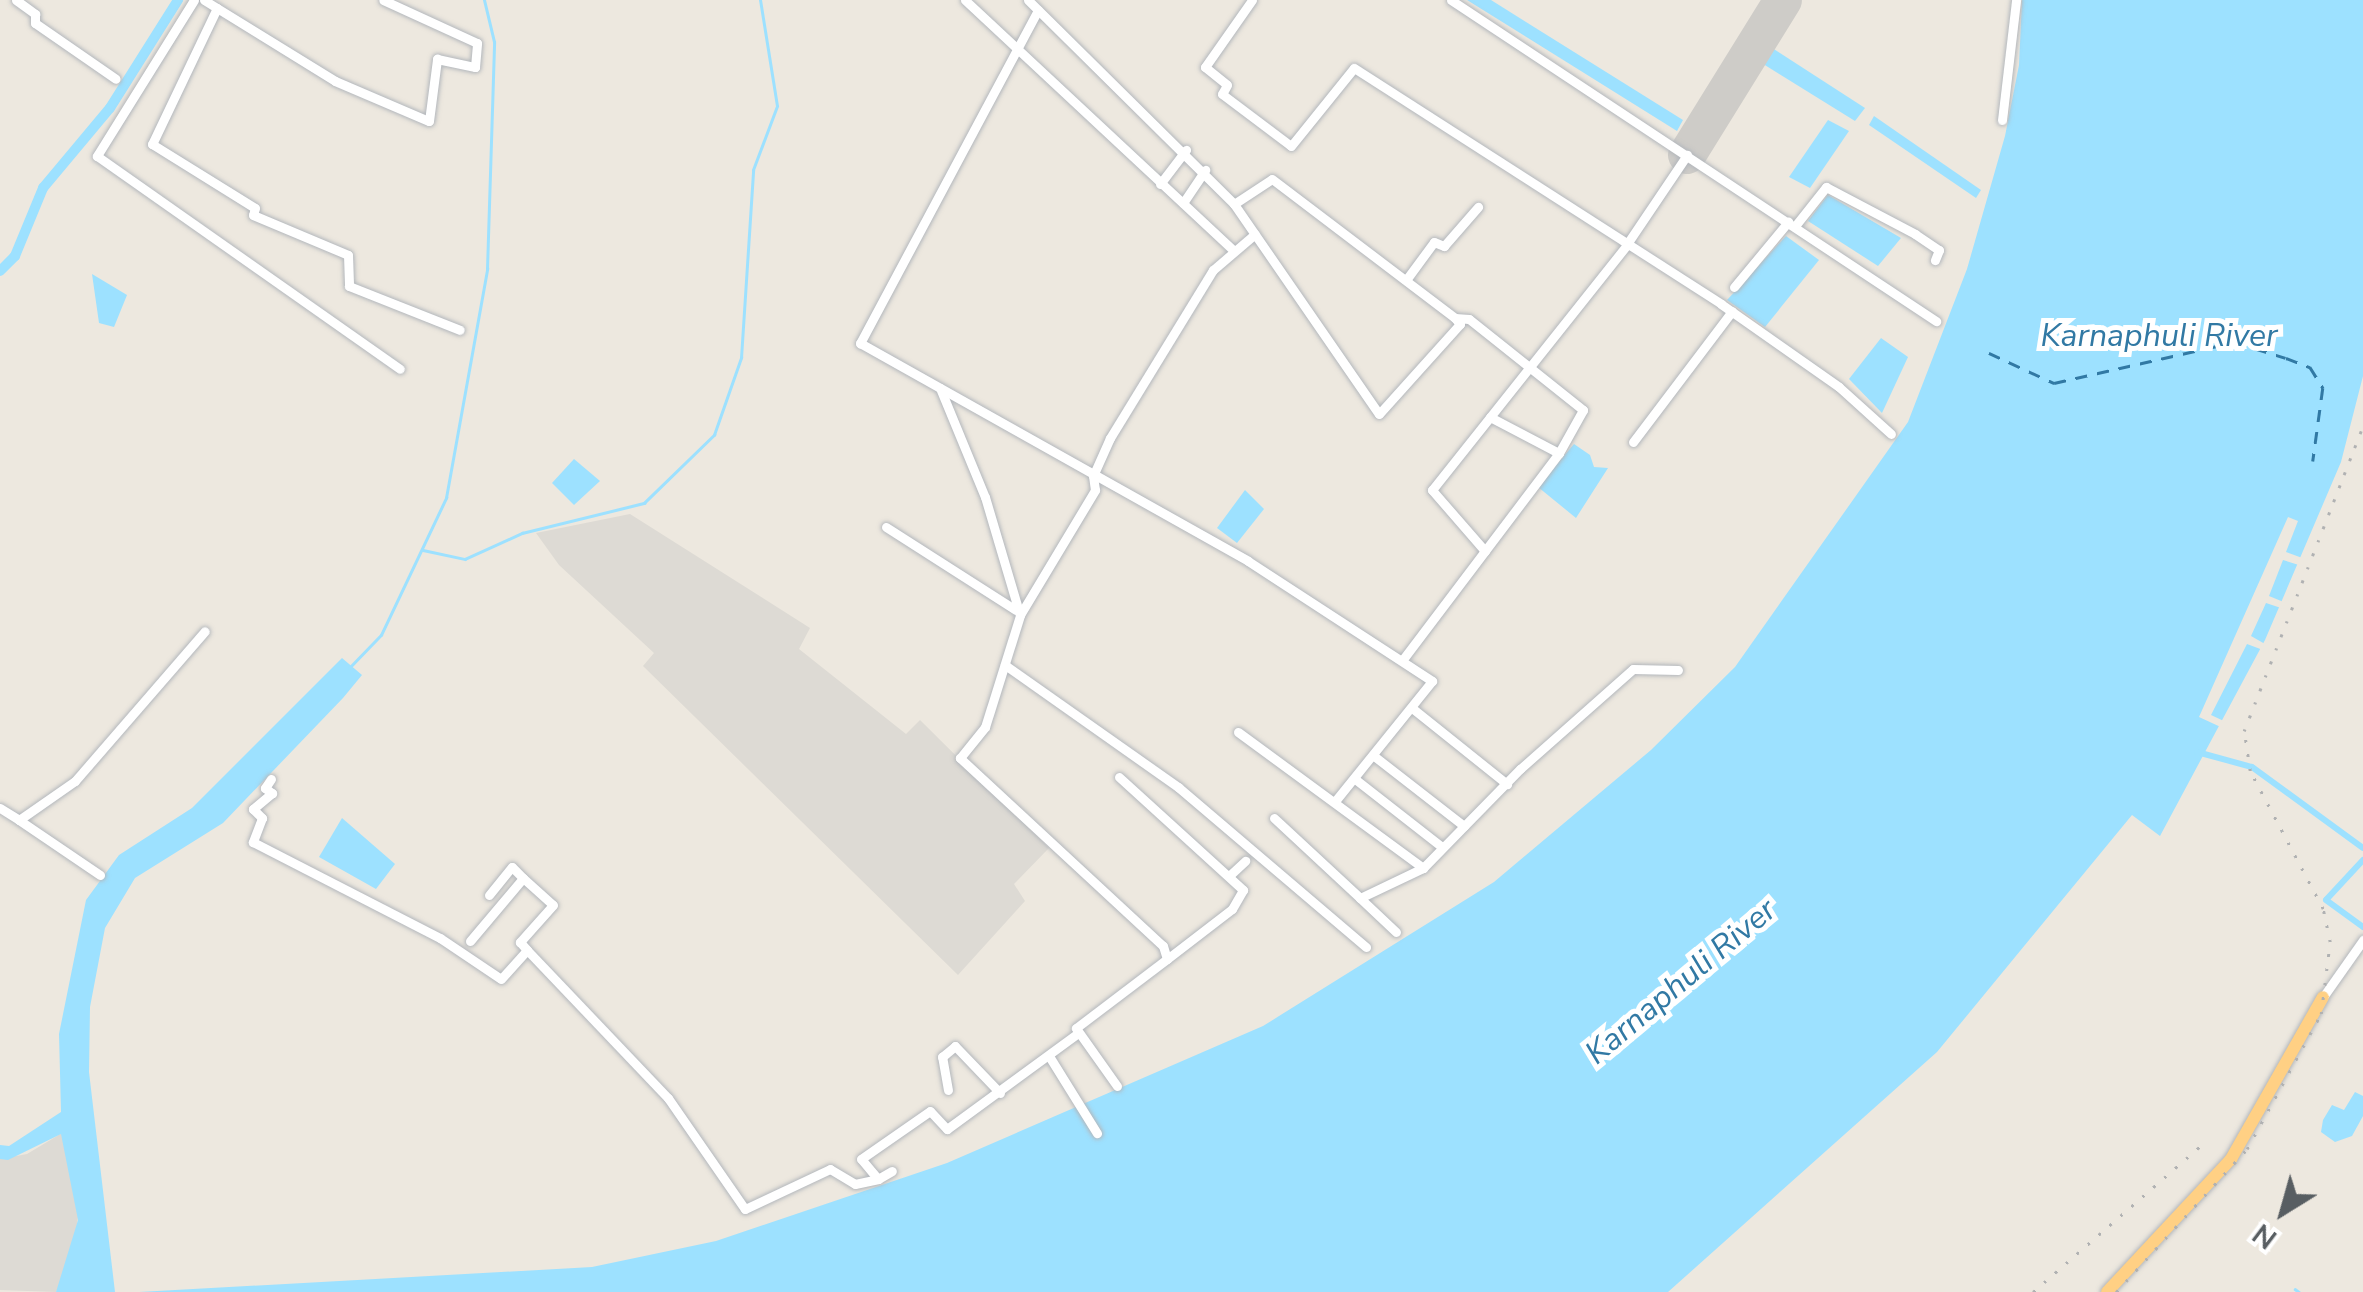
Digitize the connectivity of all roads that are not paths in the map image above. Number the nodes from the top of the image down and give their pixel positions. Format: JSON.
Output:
{"nodes":[{"id":1,"x":16,"y":0,"type":"edge"},
{"id":2,"x":194,"y":0,"type":"edge"},
{"id":3,"x":204,"y":0,"type":"edge"},
{"id":4,"x":383,"y":0,"type":"edge"},
{"id":5,"x":966,"y":0,"type":"edge"},
{"id":6,"x":1028,"y":0,"type":"edge"},
{"id":7,"x":1252,"y":0,"type":"edge"},
{"id":8,"x":1451,"y":0,"type":"edge"},
{"id":9,"x":2016,"y":0,"type":"edge"},
{"id":10,"x":217,"y":8,"type":"junction"},
{"id":11,"x":1038,"y":10,"type":"junction"},
{"id":12,"x":1016,"y":46,"type":"junction"},
{"id":13,"x":116,"y":80,"type":"dead end"},
{"id":14,"x":2002,"y":120,"type":"dead end"},
{"id":15,"x":1186,"y":150,"type":"junction"},
{"id":16,"x":1687,"y":154,"type":"junction"},
{"id":17,"x":1204,"y":170,"type":"junction"},
{"id":18,"x":1160,"y":184,"type":"junction"},
{"id":19,"x":1182,"y":203,"type":"junction"},
{"id":20,"x":1234,"y":204,"type":"junction"},
{"id":21,"x":1478,"y":207,"type":"dead end"},
{"id":22,"x":1792,"y":224,"type":"junction"},
{"id":23,"x":1255,"y":234,"type":"junction"},
{"id":24,"x":1628,"y":243,"type":"junction"},
{"id":25,"x":1234,"y":251,"type":"junction"},
{"id":26,"x":1936,"y":260,"type":"dead end"},
{"id":27,"x":1406,"y":280,"type":"junction"},
{"id":28,"x":1734,"y":287,"type":"dead end"},
{"id":29,"x":1732,"y":312,"type":"junction"},
{"id":30,"x":1455,"y":318,"type":"junction"},
{"id":31,"x":1936,"y":321,"type":"dead end"},
{"id":32,"x":460,"y":330,"type":"dead end"},
{"id":33,"x":1534,"y":368,"type":"junction"},
{"id":34,"x":400,"y":369,"type":"dead end"},
{"id":35,"x":940,"y":388,"type":"junction"},
{"id":36,"x":1490,"y":417,"type":"junction"},
{"id":37,"x":1891,"y":434,"type":"dead end"},
{"id":38,"x":1633,"y":442,"type":"dead end"},
{"id":39,"x":1558,"y":453,"type":"junction"},
{"id":40,"x":1093,"y":476,"type":"junction"},
{"id":41,"x":886,"y":527,"type":"dead end"},
{"id":42,"x":1485,"y":551,"type":"junction"},
{"id":43,"x":1018,"y":612,"type":"junction"},
{"id":44,"x":205,"y":631,"type":"dead end"},
{"id":45,"x":1403,"y":660,"type":"junction"},
{"id":46,"x":1005,"y":665,"type":"junction"},
{"id":47,"x":1678,"y":670,"type":"dead end"},
{"id":48,"x":1412,"y":708,"type":"junction"},
{"id":49,"x":1238,"y":732,"type":"dead end"},
{"id":50,"x":1374,"y":756,"type":"junction"},
{"id":51,"x":1119,"y":777,"type":"dead end"},
{"id":52,"x":1355,"y":778,"type":"junction"},
{"id":53,"x":272,"y":779,"type":"dead end"},
{"id":54,"x":1506,"y":784,"type":"junction"},
{"id":55,"x":1335,"y":801,"type":"junction"},
{"id":56,"x":0,"y":808,"type":"edge"},
{"id":57,"x":1274,"y":818,"type":"dead end"},
{"id":58,"x":19,"y":820,"type":"junction"},
{"id":59,"x":1464,"y":826,"type":"junction"},
{"id":60,"x":1442,"y":847,"type":"junction"},
{"id":61,"x":1245,"y":861,"type":"dead end"},
{"id":62,"x":1422,"y":868,"type":"junction"},
{"id":63,"x":100,"y":874,"type":"dead end"},
{"id":64,"x":1230,"y":874,"type":"junction"},
{"id":65,"x":523,"y":878,"type":"junction"},
{"id":66,"x":489,"y":895,"type":"dead end"},
{"id":67,"x":1360,"y":898,"type":"junction"},
{"id":68,"x":1396,"y":932,"type":"dead end"},
{"id":69,"x":2363,"y":940,"type":"edge"},
{"id":70,"x":470,"y":942,"type":"dead end"},
{"id":71,"x":1366,"y":947,"type":"dead end"},
{"id":72,"x":527,"y":950,"type":"junction"},
{"id":73,"x":1167,"y":959,"type":"junction"},
{"id":74,"x":2323,"y":997,"type":"joint"},
{"id":75,"x":1076,"y":1034,"type":"junction"},
{"id":76,"x":1049,"y":1056,"type":"junction"},
{"id":77,"x":1117,"y":1086,"type":"dead end"},
{"id":78,"x":948,"y":1090,"type":"dead end"},
{"id":79,"x":1000,"y":1093,"type":"junction"},
{"id":80,"x":1097,"y":1133,"type":"dead end"},
{"id":81,"x":892,"y":1171,"type":"dead end"},
{"id":82,"x":878,"y":1179,"type":"junction"},
{"id":83,"x":2107,"y":1292,"type":"edge"}],
"edges":[{"from":1,"to":13,"type":"street"},
{"from":2,"to":34,"type":"street"},
{"from":3,"to":10,"type":"street"},
{"from":4,"to":10,"type":"street"},
{"from":5,"to":12,"type":"street"},
{"from":6,"to":11,"type":"street"},
{"from":7,"to":24,"type":"street"},
{"from":8,"to":16,"type":"street"},
{"from":9,"to":14,"type":"street"},
{"from":10,"to":32,"type":"street"},
{"from":11,"to":12,"type":"street"},
{"from":11,"to":15,"type":"street"},
{"from":12,"to":18,"type":"street"},
{"from":12,"to":35,"type":"street"},
{"from":15,"to":17,"type":"street"},
{"from":15,"to":18,"type":"street"},
{"from":16,"to":22,"type":"street"},
{"from":16,"to":24,"type":"street"},
{"from":17,"to":19,"type":"street"},
{"from":17,"to":20,"type":"street"},
{"from":18,"to":19,"type":"street"},
{"from":19,"to":25,"type":"street"},
{"from":20,"to":23,"type":"street"},
{"from":20,"to":27,"type":"street"},
{"from":21,"to":27,"type":"street"},
{"from":22,"to":26,"type":"street"},
{"from":22,"to":28,"type":"street"},
{"from":22,"to":31,"type":"street"},
{"from":23,"to":25,"type":"street"},
{"from":23,"to":30,"type":"street"},
{"from":24,"to":29,"type":"street"},
{"from":24,"to":33,"type":"street"},
{"from":25,"to":40,"type":"street"},
{"from":27,"to":30,"type":"street"},
{"from":29,"to":37,"type":"street"},
{"from":29,"to":38,"type":"street"},
{"from":30,"to":33,"type":"street"},
{"from":33,"to":36,"type":"street"},
{"from":33,"to":39,"type":"street"},
{"from":35,"to":40,"type":"street"},
{"from":35,"to":43,"type":"street"},
{"from":36,"to":39,"type":"street"},
{"from":36,"to":42,"type":"street"},
{"from":39,"to":42,"type":"street"},
{"from":40,"to":43,"type":"street"},
{"from":40,"to":45,"type":"street"},
{"from":41,"to":43,"type":"street"},
{"from":42,"to":45,"type":"street"},
{"from":43,"to":46,"type":"street"},
{"from":44,"to":58,"type":"street"},
{"from":45,"to":48,"type":"street"},
{"from":46,"to":71,"type":"street"},
{"from":46,"to":73,"type":"street"},
{"from":47,"to":54,"type":"street"},
{"from":48,"to":50,"type":"street"},
{"from":48,"to":54,"type":"street"},
{"from":49,"to":55,"type":"street"},
{"from":50,"to":52,"type":"street"},
{"from":50,"to":59,"type":"street"},
{"from":51,"to":64,"type":"street"},
{"from":52,"to":55,"type":"street"},
{"from":52,"to":60,"type":"street"},
{"from":53,"to":72,"type":"street"},
{"from":54,"to":59,"type":"street"},
{"from":55,"to":62,"type":"street"},
{"from":56,"to":58,"type":"street"},
{"from":57,"to":67,"type":"street"},
{"from":58,"to":63,"type":"street"},
{"from":59,"to":60,"type":"street"},
{"from":60,"to":62,"type":"street"},
{"from":61,"to":64,"type":"street"},
{"from":62,"to":67,"type":"street"},
{"from":64,"to":73,"type":"street"},
{"from":65,"to":66,"type":"street"},
{"from":65,"to":70,"type":"street"},
{"from":65,"to":72,"type":"street"},
{"from":67,"to":68,"type":"street"},
{"from":69,"to":74,"type":"street"},
{"from":72,"to":82,"type":"street"},
{"from":73,"to":75,"type":"street"},
{"from":74,"to":83,"type":"highway"},
{"from":75,"to":76,"type":"street"},
{"from":75,"to":77,"type":"street"},
{"from":76,"to":79,"type":"street"},
{"from":76,"to":80,"type":"street"},
{"from":78,"to":79,"type":"street"},
{"from":79,"to":82,"type":"street"},
{"from":81,"to":82,"type":"street"}]}
